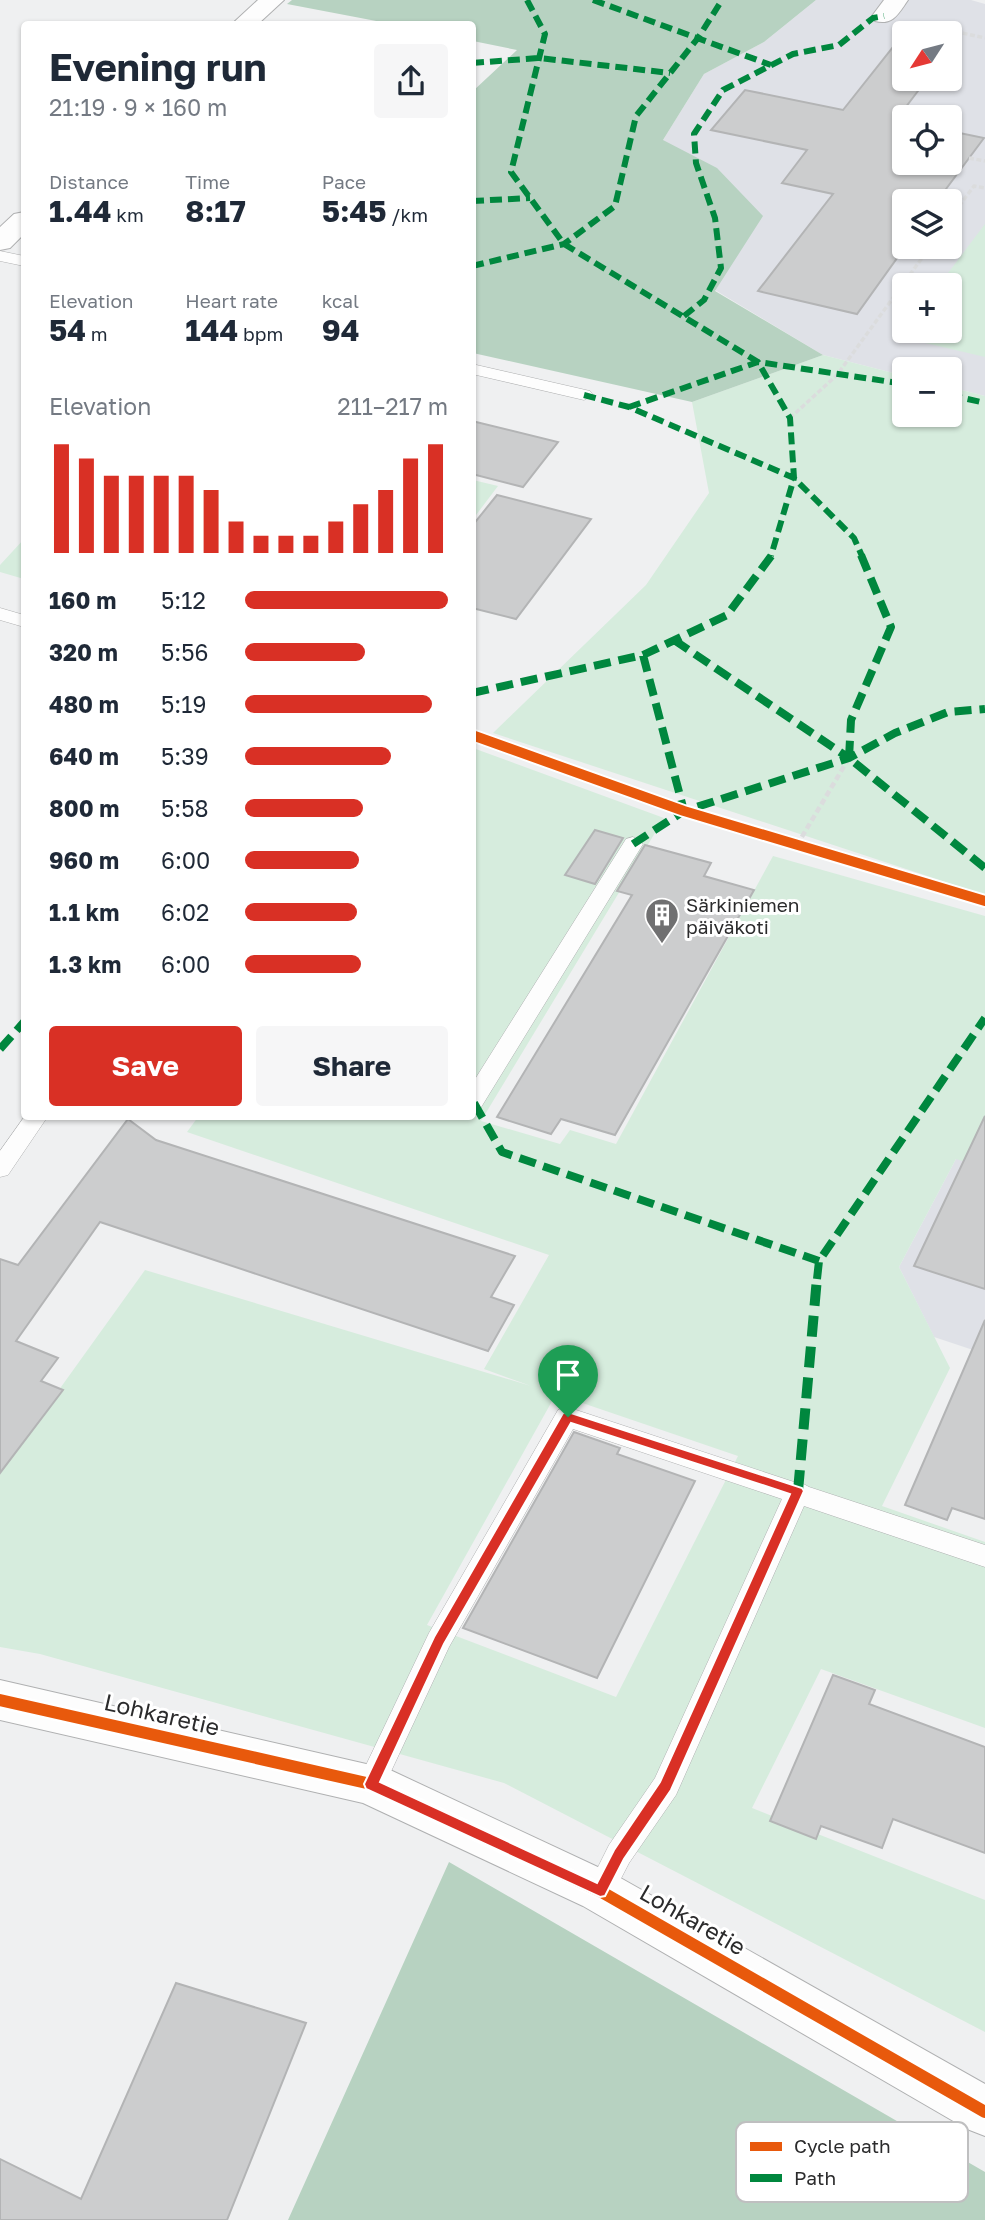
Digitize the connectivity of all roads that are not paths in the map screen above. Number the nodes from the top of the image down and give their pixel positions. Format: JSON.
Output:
{"nodes":[{"id":1,"x":272,"y":0,"type":"edge"},
{"id":2,"x":248,"y":21,"type":"edge"},
{"id":3,"x":21,"y":223,"type":"edge"},
{"id":4,"x":0,"y":242,"type":"edge"},
{"id":5,"x":0,"y":256,"type":"edge"},
{"id":6,"x":21,"y":260,"type":"edge"},
{"id":7,"x":476,"y":370,"type":"edge"},
{"id":8,"x":584,"y":395,"type":"dead end"},
{"id":9,"x":0,"y":614,"type":"edge"},
{"id":10,"x":21,"y":620,"type":"edge"},
{"id":11,"x":633,"y":844,"type":"dead end"},
{"id":12,"x":476,"y":1097,"type":"edge"},
{"id":13,"x":34,"y":1120,"type":"edge"},
{"id":14,"x":0,"y":1169,"type":"edge"},
{"id":15,"x":798,"y":1491,"type":"junction"},
{"id":16,"x":985,"y":1556,"type":"edge"},
{"id":17,"x":0,"y":1700,"type":"edge"},
{"id":18,"x":371,"y":1784,"type":"junction"},
{"id":19,"x":600,"y":1891,"type":"junction"},
{"id":20,"x":985,"y":2112,"type":"edge"}],
"edges":[{"from":1,"to":2,"type":"street"},
{"from":3,"to":4,"type":"street"},
{"from":5,"to":6,"type":"lane"},
{"from":7,"to":8,"type":"lane"},
{"from":9,"to":10,"type":"lane"},
{"from":11,"to":12,"type":"lane"},
{"from":13,"to":14,"type":"lane"},
{"from":15,"to":16,"type":"lane"},
{"from":15,"to":18,"type":"lane"},
{"from":15,"to":19,"type":"lane"},
{"from":17,"to":18,"type":"street","name":"Lohkaretie"},
{"from":18,"to":19,"type":"street","name":"Lohkaretie"},
{"from":19,"to":20,"type":"street","name":"Lohkaretie"}]}
